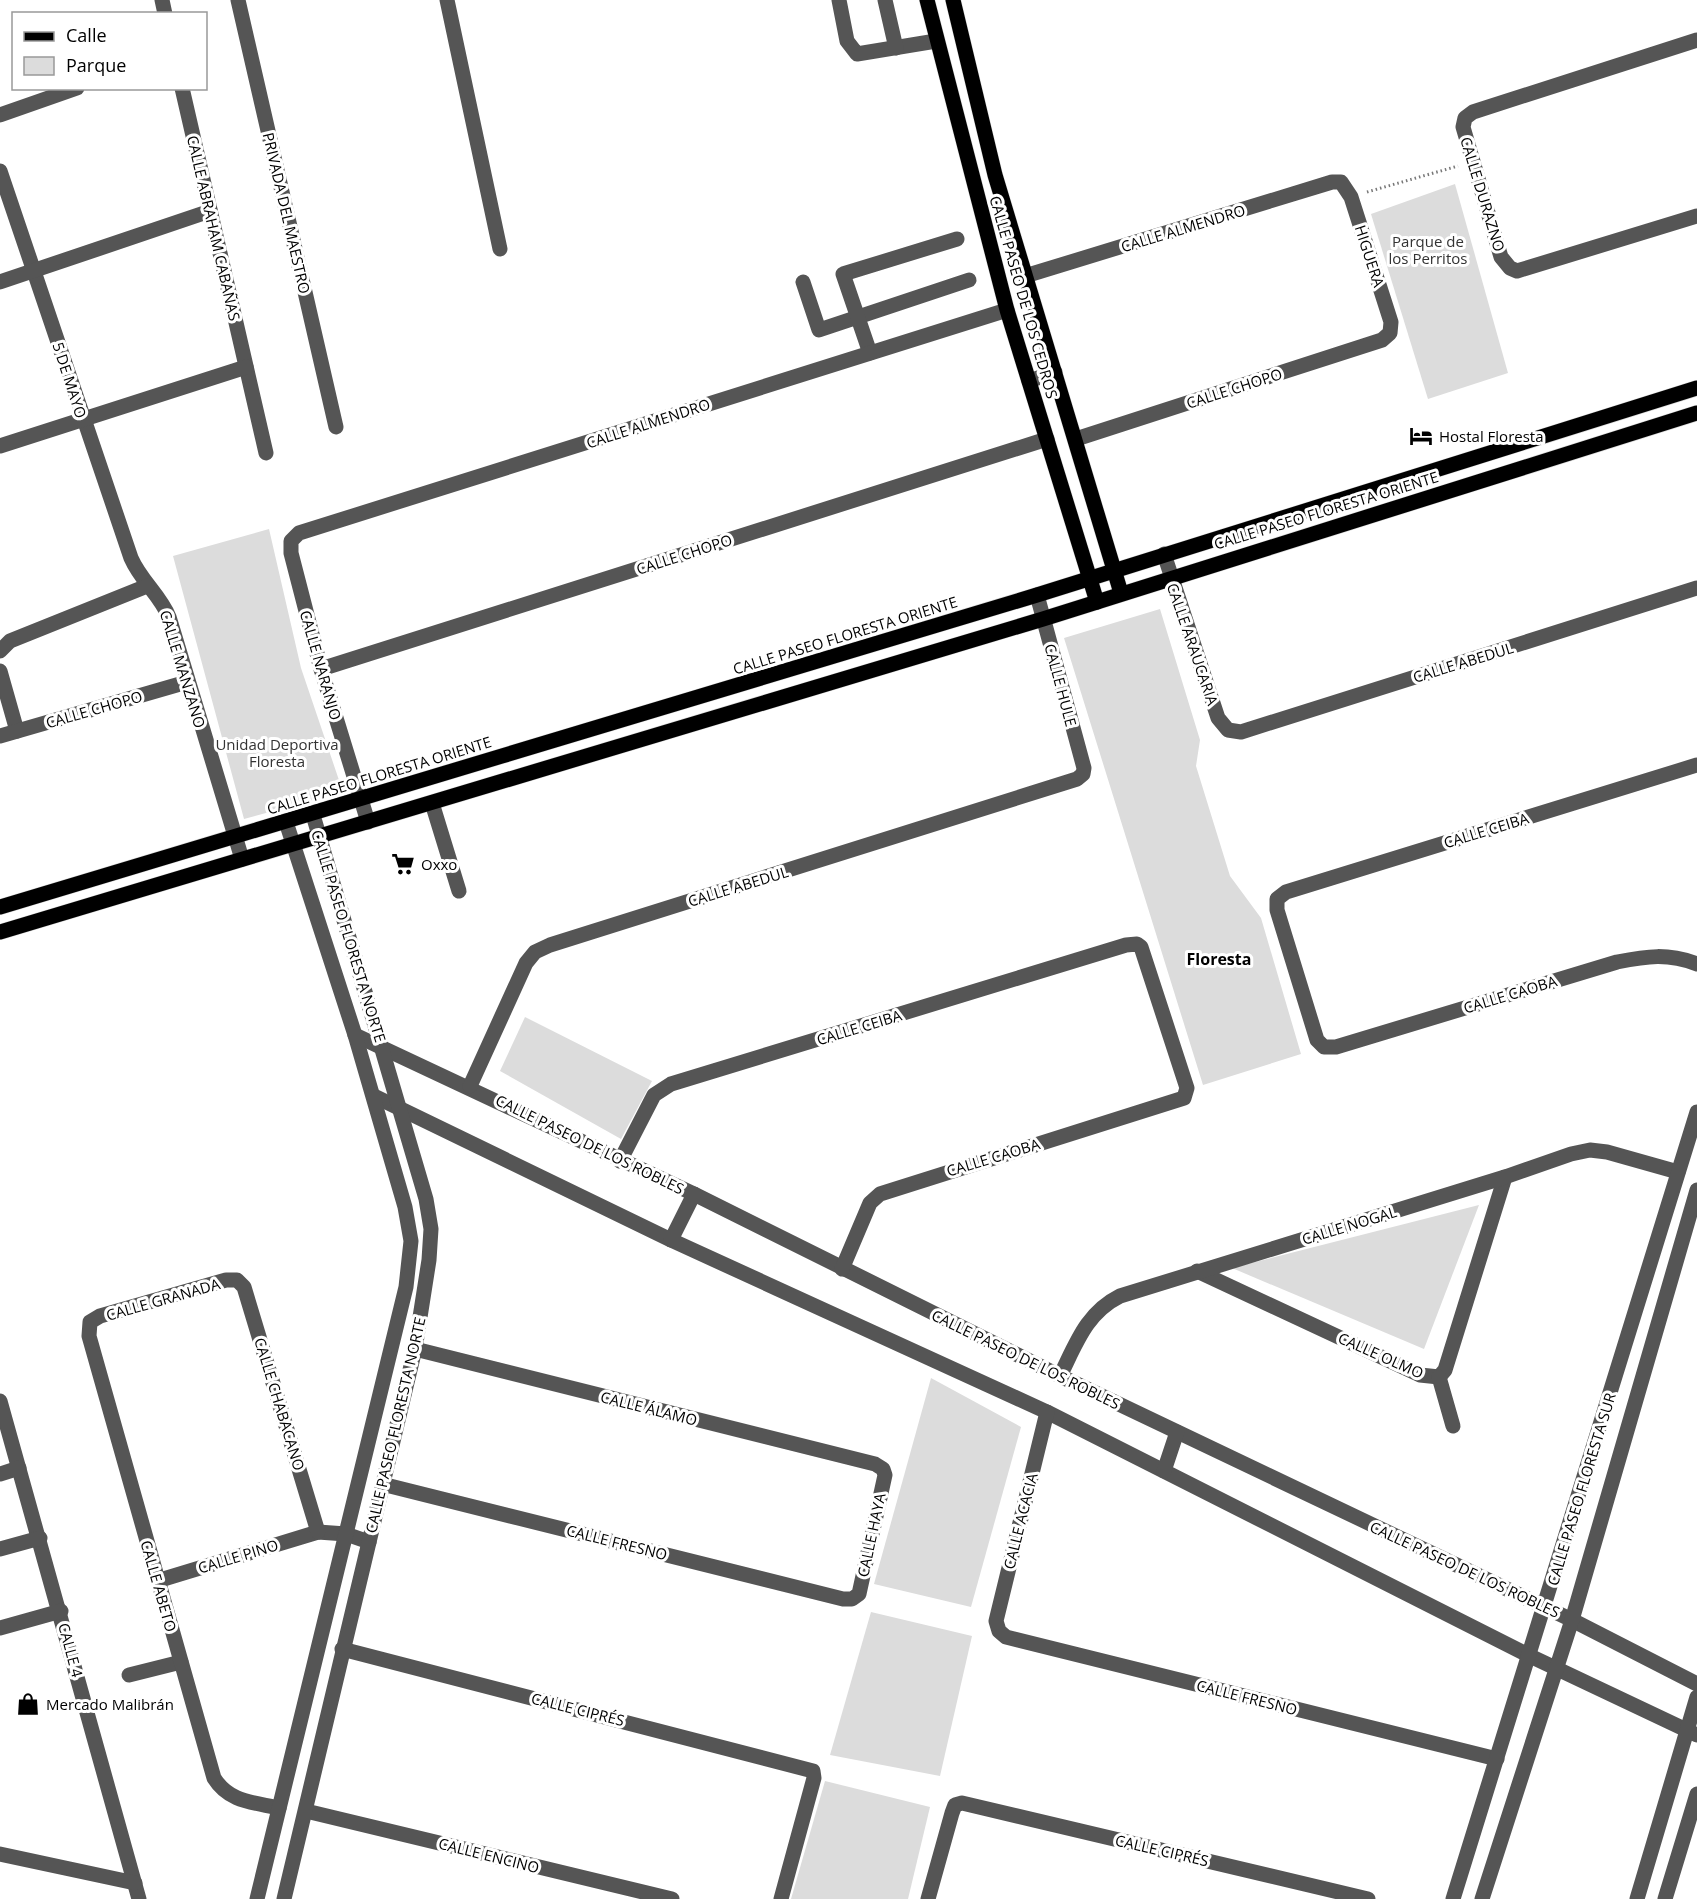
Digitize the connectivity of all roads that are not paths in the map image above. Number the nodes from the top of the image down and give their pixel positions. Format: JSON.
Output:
{"nodes":[{"id":1,"x":238,"y":0,"type":"edge"},
{"id":2,"x":447,"y":0,"type":"edge"},
{"id":3,"x":839,"y":0,"type":"edge"},
{"id":4,"x":885,"y":0,"type":"edge"},
{"id":5,"x":927,"y":0,"type":"edge"},
{"id":6,"x":953,"y":0,"type":"edge"},
{"id":7,"x":1697,"y":40,"type":"edge"},
{"id":8,"x":936,"y":41,"type":"junction"},
{"id":9,"x":896,"y":48,"type":"junction"},
{"id":10,"x":71,"y":90,"type":"edge"},
{"id":11,"x":182,"y":90,"type":"edge"},
{"id":12,"x":0,"y":115,"type":"edge"},
{"id":13,"x":0,"y":171,"type":"edge"},
{"id":14,"x":1341,"y":182,"type":"joint"},
{"id":15,"x":210,"y":211,"type":"junction"},
{"id":16,"x":1697,"y":216,"type":"edge"},
{"id":17,"x":957,"y":239,"type":"dead end"},
{"id":18,"x":500,"y":249,"type":"dead end"},
{"id":19,"x":34,"y":270,"type":"junction"},
{"id":20,"x":1025,"y":276,"type":"junction"},
{"id":21,"x":969,"y":280,"type":"dead end"},
{"id":22,"x":0,"y":282,"type":"edge"},
{"id":23,"x":803,"y":282,"type":"dead end"},
{"id":24,"x":1007,"y":310,"type":"junction"},
{"id":25,"x":857,"y":316,"type":"junction"},
{"id":26,"x":1389,"y":333,"type":"joint"},
{"id":27,"x":870,"y":353,"type":"junction"},
{"id":28,"x":246,"y":367,"type":"junction"},
{"id":29,"x":1054,"y":372,"type":"junction"},
{"id":30,"x":1029,"y":381,"type":"junction"},
{"id":31,"x":1697,"y":388,"type":"edge"},
{"id":32,"x":1697,"y":413,"type":"edge"},
{"id":33,"x":82,"y":419,"type":"junction"},
{"id":34,"x":336,"y":427,"type":"dead end"},
{"id":35,"x":1547,"y":435,"type":"junction"},
{"id":36,"x":1047,"y":439,"type":"junction"},
{"id":37,"x":1076,"y":439,"type":"junction"},
{"id":38,"x":0,"y":446,"type":"edge"},
{"id":39,"x":266,"y":453,"type":"dead end"},
{"id":40,"x":1554,"y":458,"type":"junction"},
{"id":41,"x":291,"y":541,"type":"joint"},
{"id":42,"x":1164,"y":554,"type":"junction"},
{"id":43,"x":1114,"y":570,"type":"junction"},
{"id":44,"x":1089,"y":578,"type":"junction"},
{"id":45,"x":1171,"y":578,"type":"junction"},
{"id":46,"x":147,"y":586,"type":"junction"},
{"id":47,"x":1697,"y":588,"type":"edge"},
{"id":48,"x":1121,"y":593,"type":"junction"},
{"id":49,"x":1037,"y":595,"type":"junction"},
{"id":50,"x":1097,"y":602,"type":"junction"},
{"id":51,"x":1043,"y":619,"type":"junction"},
{"id":52,"x":0,"y":651,"type":"edge"},
{"id":53,"x":321,"y":669,"type":"junction"},
{"id":54,"x":0,"y":671,"type":"edge"},
{"id":55,"x":784,"y":672,"type":"junction"},
{"id":56,"x":187,"y":682,"type":"junction"},
{"id":57,"x":791,"y":695,"type":"junction"},
{"id":58,"x":1228,"y":730,"type":"joint"},
{"id":59,"x":17,"y":731,"type":"junction"},
{"id":60,"x":0,"y":736,"type":"edge"},
{"id":61,"x":1697,"y":765,"type":"edge"},
{"id":62,"x":1083,"y":774,"type":"joint"},
{"id":63,"x":361,"y":800,"type":"junction"},
{"id":64,"x":432,"y":803,"type":"junction"},
{"id":65,"x":313,"y":815,"type":"junction"},
{"id":66,"x":286,"y":822,"type":"junction"},
{"id":67,"x":368,"y":822,"type":"junction"},
{"id":68,"x":320,"y":837,"type":"junction"},
{"id":69,"x":235,"y":838,"type":"junction"},
{"id":70,"x":293,"y":844,"type":"junction"},
{"id":71,"x":242,"y":859,"type":"junction"},
{"id":72,"x":459,"y":891,"type":"dead end"},
{"id":73,"x":0,"y":907,"type":"edge"},
{"id":74,"x":0,"y":932,"type":"edge"},
{"id":75,"x":1137,"y":944,"type":"joint"},
{"id":76,"x":1697,"y":964,"type":"edge"},
{"id":77,"x":355,"y":1035,"type":"junction"},
{"id":78,"x":1324,"y":1047,"type":"joint"},
{"id":79,"x":383,"y":1049,"type":"junction"},
{"id":80,"x":470,"y":1086,"type":"junction"},
{"id":81,"x":374,"y":1096,"type":"junction"},
{"id":82,"x":401,"y":1110,"type":"junction"},
{"id":83,"x":1697,"y":1112,"type":"edge"},
{"id":84,"x":620,"y":1161,"type":"junction"},
{"id":85,"x":1678,"y":1172,"type":"junction"},
{"id":86,"x":1504,"y":1177,"type":"junction"},
{"id":87,"x":1697,"y":1190,"type":"edge"},
{"id":88,"x":694,"y":1194,"type":"junction"},
{"id":89,"x":671,"y":1240,"type":"junction"},
{"id":90,"x":1652,"y":1259,"type":"junction"},
{"id":91,"x":1675,"y":1266,"type":"junction"},
{"id":92,"x":842,"y":1269,"type":"junction"},
{"id":93,"x":1197,"y":1271,"type":"junction"},
{"id":94,"x":237,"y":1280,"type":"joint"},
{"id":95,"x":90,"y":1322,"type":"joint"},
{"id":96,"x":415,"y":1349,"type":"junction"},
{"id":97,"x":1060,"y":1377,"type":"junction"},
{"id":98,"x":1439,"y":1377,"type":"junction"},
{"id":99,"x":1,"y":1406,"type":"edge"},
{"id":100,"x":1047,"y":1412,"type":"junction"},
{"id":101,"x":1453,"y":1426,"type":"dead end"},
{"id":102,"x":1177,"y":1432,"type":"junction"},
{"id":103,"x":20,"y":1468,"type":"junction"},
{"id":104,"x":882,"y":1469,"type":"joint"},
{"id":105,"x":1164,"y":1471,"type":"junction"},
{"id":106,"x":0,"y":1474,"type":"edge"},
{"id":107,"x":382,"y":1484,"type":"junction"},
{"id":108,"x":318,"y":1532,"type":"junction"},
{"id":109,"x":346,"y":1534,"type":"junction"},
{"id":110,"x":40,"y":1538,"type":"junction"},
{"id":111,"x":369,"y":1542,"type":"junction"},
{"id":112,"x":0,"y":1549,"type":"edge"},
{"id":113,"x":157,"y":1581,"type":"junction"},
{"id":114,"x":852,"y":1599,"type":"joint"},
{"id":115,"x":1545,"y":1608,"type":"junction"},
{"id":116,"x":61,"y":1611,"type":"junction"},
{"id":117,"x":1572,"y":1620,"type":"junction"},
{"id":118,"x":0,"y":1628,"type":"edge"},
{"id":119,"x":999,"y":1631,"type":"joint"},
{"id":120,"x":342,"y":1648,"type":"junction"},
{"id":121,"x":1530,"y":1656,"type":"junction"},
{"id":122,"x":181,"y":1662,"type":"junction"},
{"id":123,"x":1556,"y":1667,"type":"junction"},
{"id":124,"x":129,"y":1675,"type":"dead end"},
{"id":125,"x":1697,"y":1684,"type":"edge"},
{"id":126,"x":1697,"y":1697,"type":"edge"},
{"id":127,"x":1692,"y":1732,"type":"edge"},
{"id":128,"x":1497,"y":1759,"type":"junction"},
{"id":129,"x":1697,"y":1794,"type":"edge"},
{"id":130,"x":279,"y":1808,"type":"junction"},
{"id":131,"x":306,"y":1811,"type":"junction"},
{"id":132,"x":0,"y":1854,"type":"edge"},
{"id":133,"x":135,"y":1883,"type":"junction"},
{"id":134,"x":1669,"y":1898,"type":"edge"},
{"id":135,"x":139,"y":1899,"type":"edge"},
{"id":136,"x":257,"y":1899,"type":"edge"},
{"id":137,"x":284,"y":1899,"type":"edge"},
{"id":138,"x":672,"y":1899,"type":"edge"},
{"id":139,"x":781,"y":1899,"type":"edge"},
{"id":140,"x":928,"y":1899,"type":"edge"},
{"id":141,"x":1368,"y":1899,"type":"edge"},
{"id":142,"x":1453,"y":1899,"type":"edge"},
{"id":143,"x":1482,"y":1899,"type":"edge"},
{"id":144,"x":1637,"y":1899,"type":"edge"}],
"edges":[{"from":1,"to":34,"type":"street","name":"PRIVADA DEL MAESTRO"},
{"from":2,"to":18,"type":"street"},
{"from":3,"to":9,"type":"street"},
{"from":4,"to":9,"type":"street"},
{"from":5,"to":8,"type":"main road","name":"CALLE PASEO DE LOS CEDROS"},
{"from":6,"to":20,"type":"main road","name":"CALLE PASEO DE LOS CEDROS"},
{"from":7,"to":16,"type":"street","name":"CALLE DURAZNO"},
{"from":8,"to":9,"type":"street"},
{"from":8,"to":24,"type":"main road","name":"CALLE PASEO DE LOS CEDROS"},
{"from":10,"to":12,"type":"street"},
{"from":11,"to":15,"type":"street","name":"CALLE ABRAHAM CABAÑAS"},
{"from":13,"to":19,"type":"street","name":"5 DE MAYO"},
{"from":14,"to":20,"type":"street","name":"CALLE ALMENDRO"},
{"from":14,"to":26,"type":"street","name":"HIGUERA"},
{"from":15,"to":19,"type":"street"},
{"from":15,"to":28,"type":"street","name":"CALLE ABRAHAM CABAÑAS"},
{"from":17,"to":25,"type":"street"},
{"from":19,"to":22,"type":"street"},
{"from":19,"to":33,"type":"street","name":"5 DE MAYO"},
{"from":20,"to":29,"type":"main road","name":"CALLE PASEO DE LOS CEDROS"},
{"from":21,"to":25,"type":"street"},
{"from":23,"to":25,"type":"street"},
{"from":24,"to":27,"type":"street","name":"CALLE ALMENDRO"},
{"from":24,"to":30,"type":"main road","name":"CALLE PASEO DE LOS CEDROS"},
{"from":25,"to":27,"type":"street"},
{"from":26,"to":37,"type":"street","name":"CALLE CHOPO"},
{"from":27,"to":41,"type":"street","name":"CALLE ALMENDRO"},
{"from":28,"to":33,"type":"street"},
{"from":28,"to":39,"type":"street","name":"CALLE ABRAHAM CABAÑAS"},
{"from":29,"to":30,"type":"street"},
{"from":29,"to":37,"type":"main road","name":"CALLE PASEO DE LOS CEDROS"},
{"from":30,"to":36,"type":"main road","name":"CALLE PASEO DE LOS CEDROS"},
{"from":31,"to":35,"type":"main road","name":"CALLE PASEO FLORESTA ORIENTE"},
{"from":32,"to":40,"type":"main road","name":"CALLE PASEO FLORESTA ORIENTE"},
{"from":33,"to":38,"type":"street"},
{"from":33,"to":46,"type":"street","name":"5 DE MAYO"},
{"from":35,"to":40,"type":"main road"},
{"from":35,"to":42,"type":"main road","name":"CALLE PASEO FLORESTA ORIENTE"},
{"from":36,"to":44,"type":"main road","name":"CALLE PASEO DE LOS CEDROS"},
{"from":36,"to":53,"type":"street","name":"CALLE CHOPO"},
{"from":37,"to":43,"type":"main road","name":"CALLE PASEO DE LOS CEDROS"},
{"from":40,"to":45,"type":"main road","name":"CALLE PASEO FLORESTA ORIENTE"},
{"from":41,"to":53,"type":"street","name":"CALLE NARANJO"},
{"from":42,"to":43,"type":"main road","name":"CALLE PASEO FLORESTA ORIENTE"},
{"from":42,"to":45,"type":"street","name":"CALLE ARAUCARIA"},
{"from":43,"to":44,"type":"main road","name":"CALLE PASEO FLORESTA ORIENTE"},
{"from":43,"to":48,"type":"main road","name":"CALLE PASEO DE LOS CEDROS"},
{"from":44,"to":49,"type":"main road","name":"CALLE PASEO FLORESTA ORIENTE"},
{"from":44,"to":50,"type":"main road","name":"CALLE PASEO DE LOS CEDROS"},
{"from":45,"to":48,"type":"main road","name":"CALLE PASEO FLORESTA ORIENTE"},
{"from":45,"to":58,"type":"street","name":"CALLE ARAUCARIA"},
{"from":46,"to":52,"type":"street"},
{"from":46,"to":56,"type":"street","name":"CALLE MANZANO"},
{"from":47,"to":58,"type":"street","name":"CALLE ABEDUL"},
{"from":48,"to":50,"type":"main road","name":"CALLE PASEO FLORESTA ORIENTE"},
{"from":49,"to":51,"type":"street","name":"CALLE HULE"},
{"from":49,"to":55,"type":"main road","name":"CALLE PASEO FLORESTA ORIENTE"},
{"from":50,"to":51,"type":"main road","name":"CALLE PASEO FLORESTA ORIENTE"},
{"from":51,"to":57,"type":"main road","name":"CALLE PASEO FLORESTA ORIENTE"},
{"from":51,"to":62,"type":"street","name":"CALLE HULE"},
{"from":53,"to":63,"type":"street","name":"CALLE NARANJO"},
{"from":54,"to":59,"type":"street"},
{"from":55,"to":57,"type":"main road"},
{"from":55,"to":63,"type":"main road","name":"CALLE PASEO FLORESTA ORIENTE"},
{"from":56,"to":59,"type":"street","name":"CALLE CHOPO"},
{"from":56,"to":69,"type":"street","name":"CALLE MANZANO"},
{"from":57,"to":64,"type":"main road","name":"CALLE PASEO FLORESTA ORIENTE"},
{"from":59,"to":60,"type":"street","name":"CALLE CHOPO"},
{"from":61,"to":78,"type":"street","name":"CALLE CEIBA"},
{"from":62,"to":80,"type":"street","name":"CALLE ABEDUL"},
{"from":63,"to":65,"type":"main road","name":"CALLE PASEO FLORESTA ORIENTE"},
{"from":63,"to":67,"type":"street","name":"CALLE NARANJO"},
{"from":64,"to":67,"type":"main road","name":"CALLE PASEO FLORESTA ORIENTE"},
{"from":64,"to":72,"type":"street"},
{"from":65,"to":66,"type":"main road","name":"CALLE PASEO FLORESTA ORIENTE"},
{"from":65,"to":68,"type":"street","name":"CALLE PASEO FLORESTA NORTE"},
{"from":66,"to":69,"type":"main road","name":"CALLE PASEO FLORESTA ORIENTE"},
{"from":66,"to":70,"type":"street","name":"CALLE PASEO FLORESTA NORTE"},
{"from":67,"to":68,"type":"main road","name":"CALLE PASEO FLORESTA ORIENTE"},
{"from":68,"to":70,"type":"main road","name":"CALLE PASEO FLORESTA ORIENTE"},
{"from":68,"to":79,"type":"street","name":"CALLE PASEO FLORESTA NORTE"},
{"from":69,"to":71,"type":"street","name":"CALLE MANZANO"},
{"from":69,"to":73,"type":"main road","name":"CALLE PASEO FLORESTA ORIENTE"},
{"from":70,"to":71,"type":"main road","name":"CALLE PASEO FLORESTA ORIENTE"},
{"from":70,"to":77,"type":"street","name":"CALLE PASEO FLORESTA NORTE"},
{"from":71,"to":74,"type":"main road","name":"CALLE PASEO FLORESTA ORIENTE"},
{"from":75,"to":84,"type":"street","name":"CALLE CEIBA"},
{"from":75,"to":92,"type":"street","name":"CALLE CAOBA"},
{"from":76,"to":78,"type":"street","name":"CALLE CAOBA"},
{"from":77,"to":79,"type":"street","name":"CALLE PASEO DE LOS ROBLES"},
{"from":77,"to":81,"type":"street","name":"CALLE PASEO FLORESTA NORTE"},
{"from":79,"to":80,"type":"street","name":"CALLE PASEO DE LOS ROBLES"},
{"from":79,"to":82,"type":"street","name":"CALLE PASEO FLORESTA NORTE"},
{"from":80,"to":84,"type":"street","name":"CALLE PASEO DE LOS ROBLES"},
{"from":81,"to":82,"type":"street"},
{"from":81,"to":109,"type":"street","name":"CALLE PASEO FLORESTA NORTE"},
{"from":82,"to":89,"type":"street"},
{"from":82,"to":96,"type":"street","name":"CALLE PASEO FLORESTA NORTE"},
{"from":83,"to":85,"type":"street","name":"CALLE PASEO FLORESTA SUR"},
{"from":84,"to":88,"type":"street","name":"CALLE PASEO DE LOS ROBLES"},
{"from":85,"to":86,"type":"street","name":"CALLE NOGAL"},
{"from":85,"to":90,"type":"street","name":"CALLE PASEO FLORESTA SUR"},
{"from":86,"to":93,"type":"street","name":"CALLE NOGAL"},
{"from":86,"to":98,"type":"street","name":"CALLE OLMO"},
{"from":87,"to":91,"type":"street","name":"CALLE PASEO FLORESTA SUR"},
{"from":88,"to":89,"type":"street"},
{"from":88,"to":92,"type":"street","name":"CALLE PASEO DE LOS ROBLES"},
{"from":89,"to":100,"type":"street"},
{"from":90,"to":91,"type":"street"},
{"from":90,"to":115,"type":"street","name":"CALLE PASEO FLORESTA SUR"},
{"from":91,"to":117,"type":"street","name":"CALLE PASEO FLORESTA SUR"},
{"from":92,"to":97,"type":"street","name":"CALLE PASEO DE LOS ROBLES"},
{"from":93,"to":97,"type":"street","name":"CALLE NOGAL"},
{"from":93,"to":98,"type":"street","name":"CALLE OLMO"},
{"from":94,"to":95,"type":"street","name":"CALLE GRANADA"},
{"from":94,"to":108,"type":"street","name":"CALLE CHABACANO"},
{"from":95,"to":113,"type":"street","name":"CALLE ABETO"},
{"from":96,"to":104,"type":"street","name":"CALLE ÁLAMO"},
{"from":96,"to":107,"type":"street","name":"CALLE PASEO FLORESTA NORTE"},
{"from":97,"to":102,"type":"street","name":"CALLE PASEO DE LOS ROBLES"},
{"from":98,"to":101,"type":"street"},
{"from":99,"to":103,"type":"street","name":"CALLE 4"},
{"from":100,"to":105,"type":"street"},
{"from":100,"to":119,"type":"street","name":"CALLE ACACIA"},
{"from":102,"to":105,"type":"street"},
{"from":102,"to":115,"type":"street","name":"CALLE PASEO DE LOS ROBLES"},
{"from":103,"to":106,"type":"street"},
{"from":103,"to":110,"type":"street","name":"CALLE 4"},
{"from":104,"to":114,"type":"street","name":"CALLE HAYA"},
{"from":105,"to":121,"type":"street"},
{"from":107,"to":111,"type":"street","name":"CALLE PASEO FLORESTA NORTE"},
{"from":107,"to":114,"type":"street","name":"CALLE FRESNO"},
{"from":108,"to":109,"type":"street"},
{"from":108,"to":113,"type":"street","name":"CALLE PINO"},
{"from":109,"to":111,"type":"street"},
{"from":109,"to":130,"type":"street","name":"CALLE PASEO FLORESTA NORTE"},
{"from":110,"to":112,"type":"street"},
{"from":110,"to":116,"type":"street","name":"CALLE 4"},
{"from":111,"to":120,"type":"street","name":"CALLE PASEO FLORESTA NORTE"},
{"from":113,"to":122,"type":"street","name":"CALLE ABETO"},
{"from":115,"to":117,"type":"street","name":"CALLE PASEO DE LOS ROBLES"},
{"from":115,"to":121,"type":"street","name":"CALLE PASEO FLORESTA SUR"},
{"from":116,"to":118,"type":"street"},
{"from":116,"to":133,"type":"street","name":"CALLE 4"},
{"from":117,"to":123,"type":"street","name":"CALLE PASEO FLORESTA SUR"},
{"from":117,"to":125,"type":"street","name":"CALLE PASEO DE LOS ROBLES"},
{"from":119,"to":128,"type":"street","name":"CALLE FRESNO"},
{"from":120,"to":131,"type":"street","name":"CALLE PASEO FLORESTA NORTE"},
{"from":120,"to":139,"type":"street","name":"CALLE CIPRÉS"},
{"from":121,"to":123,"type":"street"},
{"from":121,"to":128,"type":"street","name":"CALLE PASEO FLORESTA SUR"},
{"from":122,"to":124,"type":"street"},
{"from":122,"to":130,"type":"street","name":"CALLE ABETO"},
{"from":123,"to":127,"type":"street"},
{"from":123,"to":143,"type":"street","name":"CALLE PASEO FLORESTA SUR"},
{"from":126,"to":127,"type":"street"},
{"from":127,"to":144,"type":"street"},
{"from":128,"to":142,"type":"street","name":"CALLE PASEO FLORESTA SUR"},
{"from":129,"to":134,"type":"street"},
{"from":130,"to":136,"type":"street","name":"CALLE PASEO FLORESTA NORTE"},
{"from":131,"to":137,"type":"street","name":"CALLE PASEO FLORESTA NORTE"},
{"from":131,"to":138,"type":"street","name":"CALLE ENCINO"},
{"from":132,"to":133,"type":"street"},
{"from":133,"to":135,"type":"street","name":"CALLE 4"},
{"from":140,"to":141,"type":"street","name":"CALLE CIPRÉS"}]}
